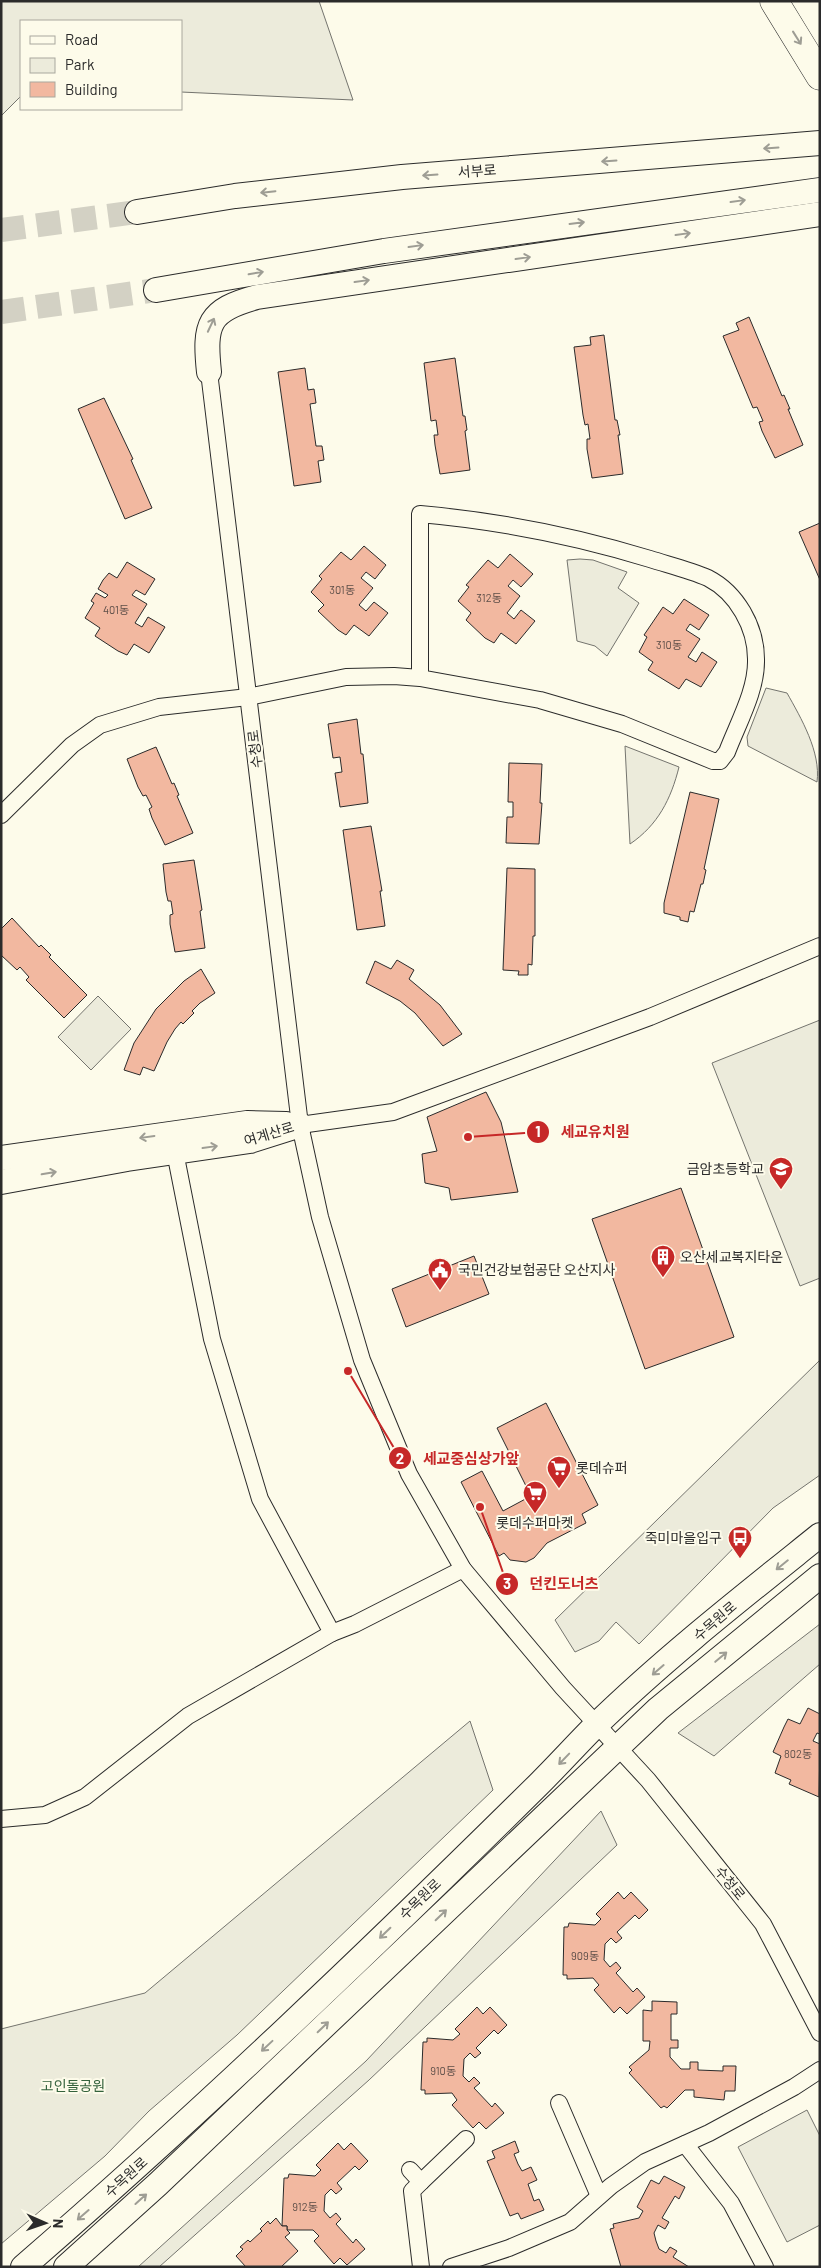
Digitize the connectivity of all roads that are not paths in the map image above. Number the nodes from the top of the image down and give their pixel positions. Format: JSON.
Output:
{"nodes":[{"id":1,"x":774,"y":1,"type":"edge"},
{"id":2,"x":820,"y":76,"type":"edge"},
{"id":3,"x":820,"y":143,"type":"edge"},
{"id":4,"x":820,"y":190,"type":"edge"},
{"id":5,"x":136,"y":212,"type":"tunnel mouth"},
{"id":6,"x":820,"y":214,"type":"edge"},
{"id":7,"x":156,"y":290,"type":"tunnel mouth"},
{"id":8,"x":209,"y":372,"type":"joint"},
{"id":9,"x":420,"y":678,"type":"junction"},
{"id":10,"x":248,"y":697,"type":"junction"},
{"id":11,"x":1,"y":815,"type":"edge"},
{"id":12,"x":820,"y":946,"type":"edge"},
{"id":13,"x":300,"y":1125,"type":"junction"},
{"id":14,"x":175,"y":1152,"type":"junction"},
{"id":15,"x":1,"y":1158,"type":"edge"},
{"id":16,"x":1,"y":1182,"type":"edge"},
{"id":17,"x":820,"y":1535,"type":"edge"},
{"id":18,"x":463,"y":1570,"type":"junction"},
{"id":19,"x":820,"y":1576,"type":"edge"},
{"id":20,"x":332,"y":1633,"type":"junction"},
{"id":21,"x":598,"y":1724,"type":"junction"},
{"id":22,"x":618,"y":1747,"type":"junction"},
{"id":23,"x":1,"y":1819,"type":"edge"},
{"id":24,"x":820,"y":2033,"type":"edge"},
{"id":25,"x":820,"y":2070,"type":"edge"},
{"id":26,"x":559,"y":2103,"type":"dead end"},
{"id":27,"x":466,"y":2139,"type":"dead end"},
{"id":28,"x":685,"y":2144,"type":"junction"},
{"id":29,"x":410,"y":2170,"type":"dead end"},
{"id":30,"x":421,"y":2182,"type":"junction"},
{"id":31,"x":599,"y":2196,"type":"junction"},
{"id":32,"x":23,"y":2267,"type":"edge"},
{"id":33,"x":66,"y":2267,"type":"edge"},
{"id":34,"x":421,"y":2267,"type":"edge"},
{"id":35,"x":451,"y":2267,"type":"edge"},
{"id":36,"x":765,"y":2267,"type":"edge"}],
"edges":[{"from":1,"to":2,"type":"highway","one_way":true},
{"from":3,"to":5,"type":"street","name":"서부로","one_way":true},
{"from":7,"to":4,"type":"street","one_way":true},
{"from":8,"to":6,"type":"street","one_way":true},
{"from":8,"to":10,"type":"street","name":"수청로"},
{"from":9,"to":9,"type":"street"},
{"from":9,"to":10,"type":"street"},
{"from":10,"to":11,"type":"street"},
{"from":10,"to":13,"type":"street","name":"수청로"},
{"from":12,"to":13,"type":"street"},
{"from":14,"to":13,"type":"street","name":"여계산로","one_way":true},
{"from":13,"to":15,"type":"street","name":"여계산로","one_way":true},
{"from":13,"to":18,"type":"street","name":"수청로"},
{"from":16,"to":14,"type":"street","name":"여계산로","one_way":true},
{"from":14,"to":20,"type":"street"},
{"from":17,"to":21,"type":"street","name":"수목원로","one_way":true},
{"from":18,"to":20,"type":"street"},
{"from":18,"to":21,"type":"street","name":"수청로"},
{"from":22,"to":19,"type":"street","name":"수목원로","one_way":true},
{"from":20,"to":23,"type":"street"},
{"from":21,"to":22,"type":"street","name":"수청로"},
{"from":21,"to":32,"type":"street","name":"수목원로","one_way":true},
{"from":22,"to":24,"type":"street","name":"수청로"},
{"from":33,"to":22,"type":"street","name":"수목원로","one_way":true},
{"from":25,"to":28,"type":"street"},
{"from":26,"to":31,"type":"street"},
{"from":27,"to":30,"type":"street"},
{"from":28,"to":31,"type":"street"},
{"from":28,"to":36,"type":"street"},
{"from":29,"to":30,"type":"street"},
{"from":30,"to":34,"type":"street"},
{"from":31,"to":35,"type":"street"}]}
